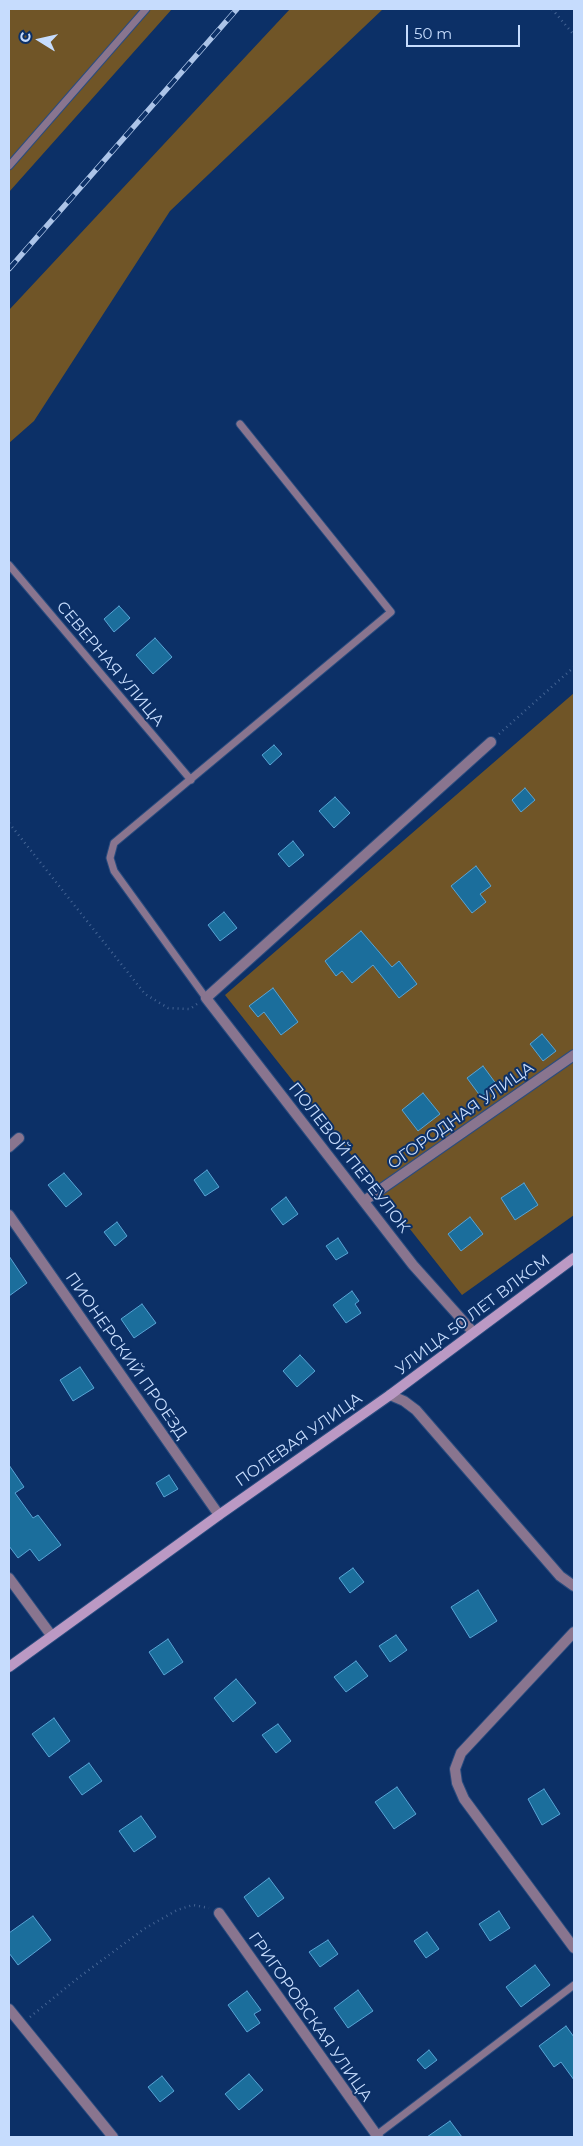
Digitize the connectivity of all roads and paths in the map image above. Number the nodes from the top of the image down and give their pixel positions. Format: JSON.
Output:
{"nodes":[{"id":1,"x":146,"y":9,"type":"edge"},
{"id":2,"x":552,"y":9,"type":"edge"},
{"id":3,"x":574,"y":35,"type":"edge"},
{"id":4,"x":9,"y":166,"type":"edge"},
{"id":5,"x":240,"y":424,"type":"dead end"},
{"id":6,"x":9,"y":565,"type":"edge"},
{"id":7,"x":574,"y":667,"type":"edge"},
{"id":8,"x":491,"y":742,"type":"joint"},
{"id":9,"x":191,"y":780,"type":"junction"},
{"id":10,"x":9,"y":823,"type":"edge"},
{"id":11,"x":206,"y":998,"type":"junction"},
{"id":12,"x":574,"y":1055,"type":"edge"},
{"id":13,"x":19,"y":1138,"type":"dead end"},
{"id":14,"x":9,"y":1147,"type":"edge"},
{"id":15,"x":364,"y":1201,"type":"junction"},
{"id":16,"x":9,"y":1215,"type":"edge"},
{"id":17,"x":574,"y":1258,"type":"edge"},
{"id":18,"x":473,"y":1332,"type":"junction"},
{"id":19,"x":390,"y":1396,"type":"junction"},
{"id":20,"x":219,"y":1514,"type":"junction"},
{"id":21,"x":9,"y":1578,"type":"edge"},
{"id":22,"x":574,"y":1586,"type":"edge"},
{"id":23,"x":574,"y":1632,"type":"edge"},
{"id":24,"x":51,"y":1636,"type":"junction"},
{"id":25,"x":9,"y":1666,"type":"edge"},
{"id":26,"x":218,"y":1913,"type":"joint"},
{"id":27,"x":574,"y":1948,"type":"edge"},
{"id":28,"x":574,"y":1985,"type":"edge"},
{"id":29,"x":9,"y":2009,"type":"edge"},
{"id":30,"x":21,"y":2024,"type":"junction"},
{"id":31,"x":108,"y":2135,"type":"edge"},
{"id":32,"x":376,"y":2137,"type":"edge"}],
"edges":[{"from":1,"to":4,"type":"lane"},
{"from":2,"to":3,"type":"path"},
{"from":5,"to":9,"type":"lane"},
{"from":6,"to":9,"type":"lane","name":"СЕВЕРНАЯ УЛИЦА"},
{"from":7,"to":8,"type":"path"},
{"from":8,"to":11,"type":"street"},
{"from":9,"to":11,"type":"lane"},
{"from":10,"to":11,"type":"path"},
{"from":11,"to":15,"type":"street","name":"ПОЛЕВОЙ ПЕРЕУЛОК"},
{"from":12,"to":15,"type":"street","name":"ОГОРОДНАЯ УЛИЦА"},
{"from":13,"to":14,"type":"street"},
{"from":15,"to":18,"type":"street","name":"ПОЛЕВОЙ ПЕРЕУЛОК"},
{"from":16,"to":20,"type":"street","name":"ПИОНЕРСКИЙ ПРОЕЗД"},
{"from":17,"to":18,"type":"street","name":"УЛИЦА 50 ЛЕТ ВЛКСМ"},
{"from":18,"to":19,"type":"street","name":"УЛИЦА 50 ЛЕТ ВЛКСМ"},
{"from":19,"to":20,"type":"street","name":"ПОЛЕВАЯ УЛИЦА"},
{"from":19,"to":22,"type":"street"},
{"from":20,"to":24,"type":"street","name":"ПОЛЕВАЯ УЛИЦА"},
{"from":21,"to":24,"type":"street"},
{"from":23,"to":27,"type":"street"},
{"from":24,"to":25,"type":"street","name":"ПОЛЕВАЯ УЛИЦА"},
{"from":26,"to":30,"type":"path"},
{"from":26,"to":32,"type":"street","name":"ГРИГОРОВСКАЯ УЛИЦА"},
{"from":28,"to":32,"type":"lane"},
{"from":29,"to":30,"type":"street"},
{"from":30,"to":31,"type":"street"}]}
